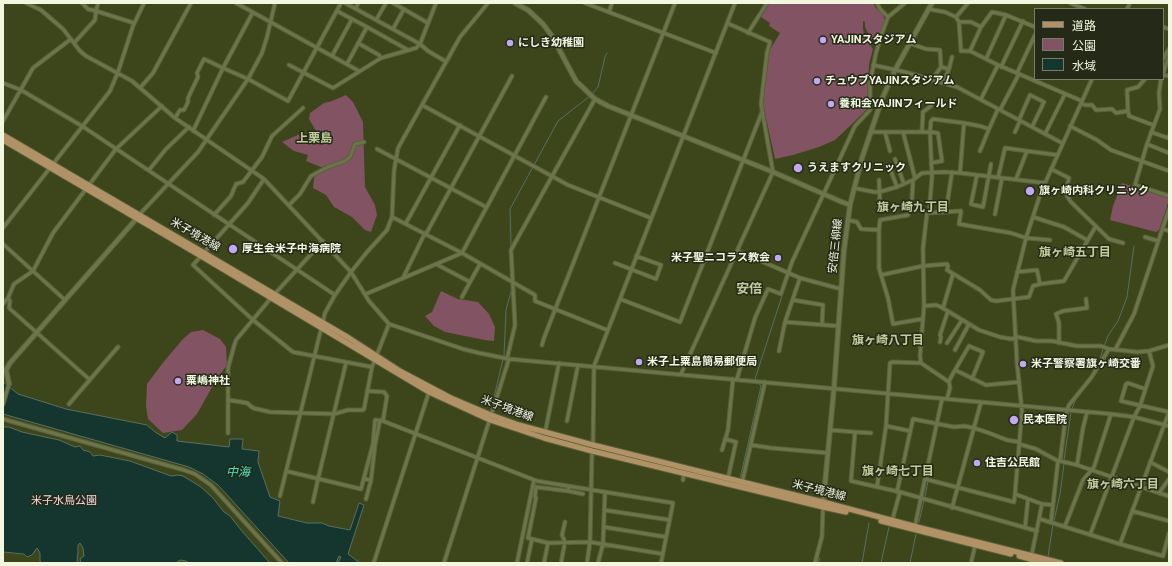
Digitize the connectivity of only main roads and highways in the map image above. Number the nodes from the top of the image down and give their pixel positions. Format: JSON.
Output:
{"nodes":[{"id":1,"x":3,"y":135,"type":"edge"},
{"id":2,"x":3,"y":140,"type":"edge"},
{"id":3,"x":52,"y":165,"type":"junction"},
{"id":4,"x":376,"y":358,"type":"junction"},
{"id":5,"x":491,"y":418,"type":"junction"},
{"id":6,"x":593,"y":448,"type":"junction"},
{"id":7,"x":741,"y":485,"type":"junction"},
{"id":8,"x":823,"y":505,"type":"junction"},
{"id":9,"x":1031,"y":560,"type":"edge"},
{"id":10,"x":1045,"y":563,"type":"edge"},
{"id":11,"x":1061,"y":563,"type":"edge"}],
"edges":[{"from":1,"to":3,"type":"main road","name":"米子境港線"},
{"from":2,"to":3,"type":"main road","name":"米子境港線"},
{"from":3,"to":4,"type":"main road","name":"米子境港線"},
{"from":4,"to":5,"type":"main road","name":"米子境港線"},
{"from":4,"to":5,"type":"main road","name":"米子境港線"},
{"from":5,"to":6,"type":"main road","name":"米子境港線"},
{"from":5,"to":6,"type":"main road","name":"米子境港線"},
{"from":6,"to":7,"type":"main road","name":"米子境港線"},
{"from":6,"to":7,"type":"main road","name":"米子境港線"},
{"from":7,"to":8,"type":"main road","name":"米子境港線"},
{"from":8,"to":9,"type":"main road","name":"米子境港線"},
{"from":8,"to":9,"type":"main road","name":"米子境港線"},
{"from":9,"to":10,"type":"main road","name":"米子境港線"},
{"from":9,"to":11,"type":"main road","name":"米子境港線"}]}
